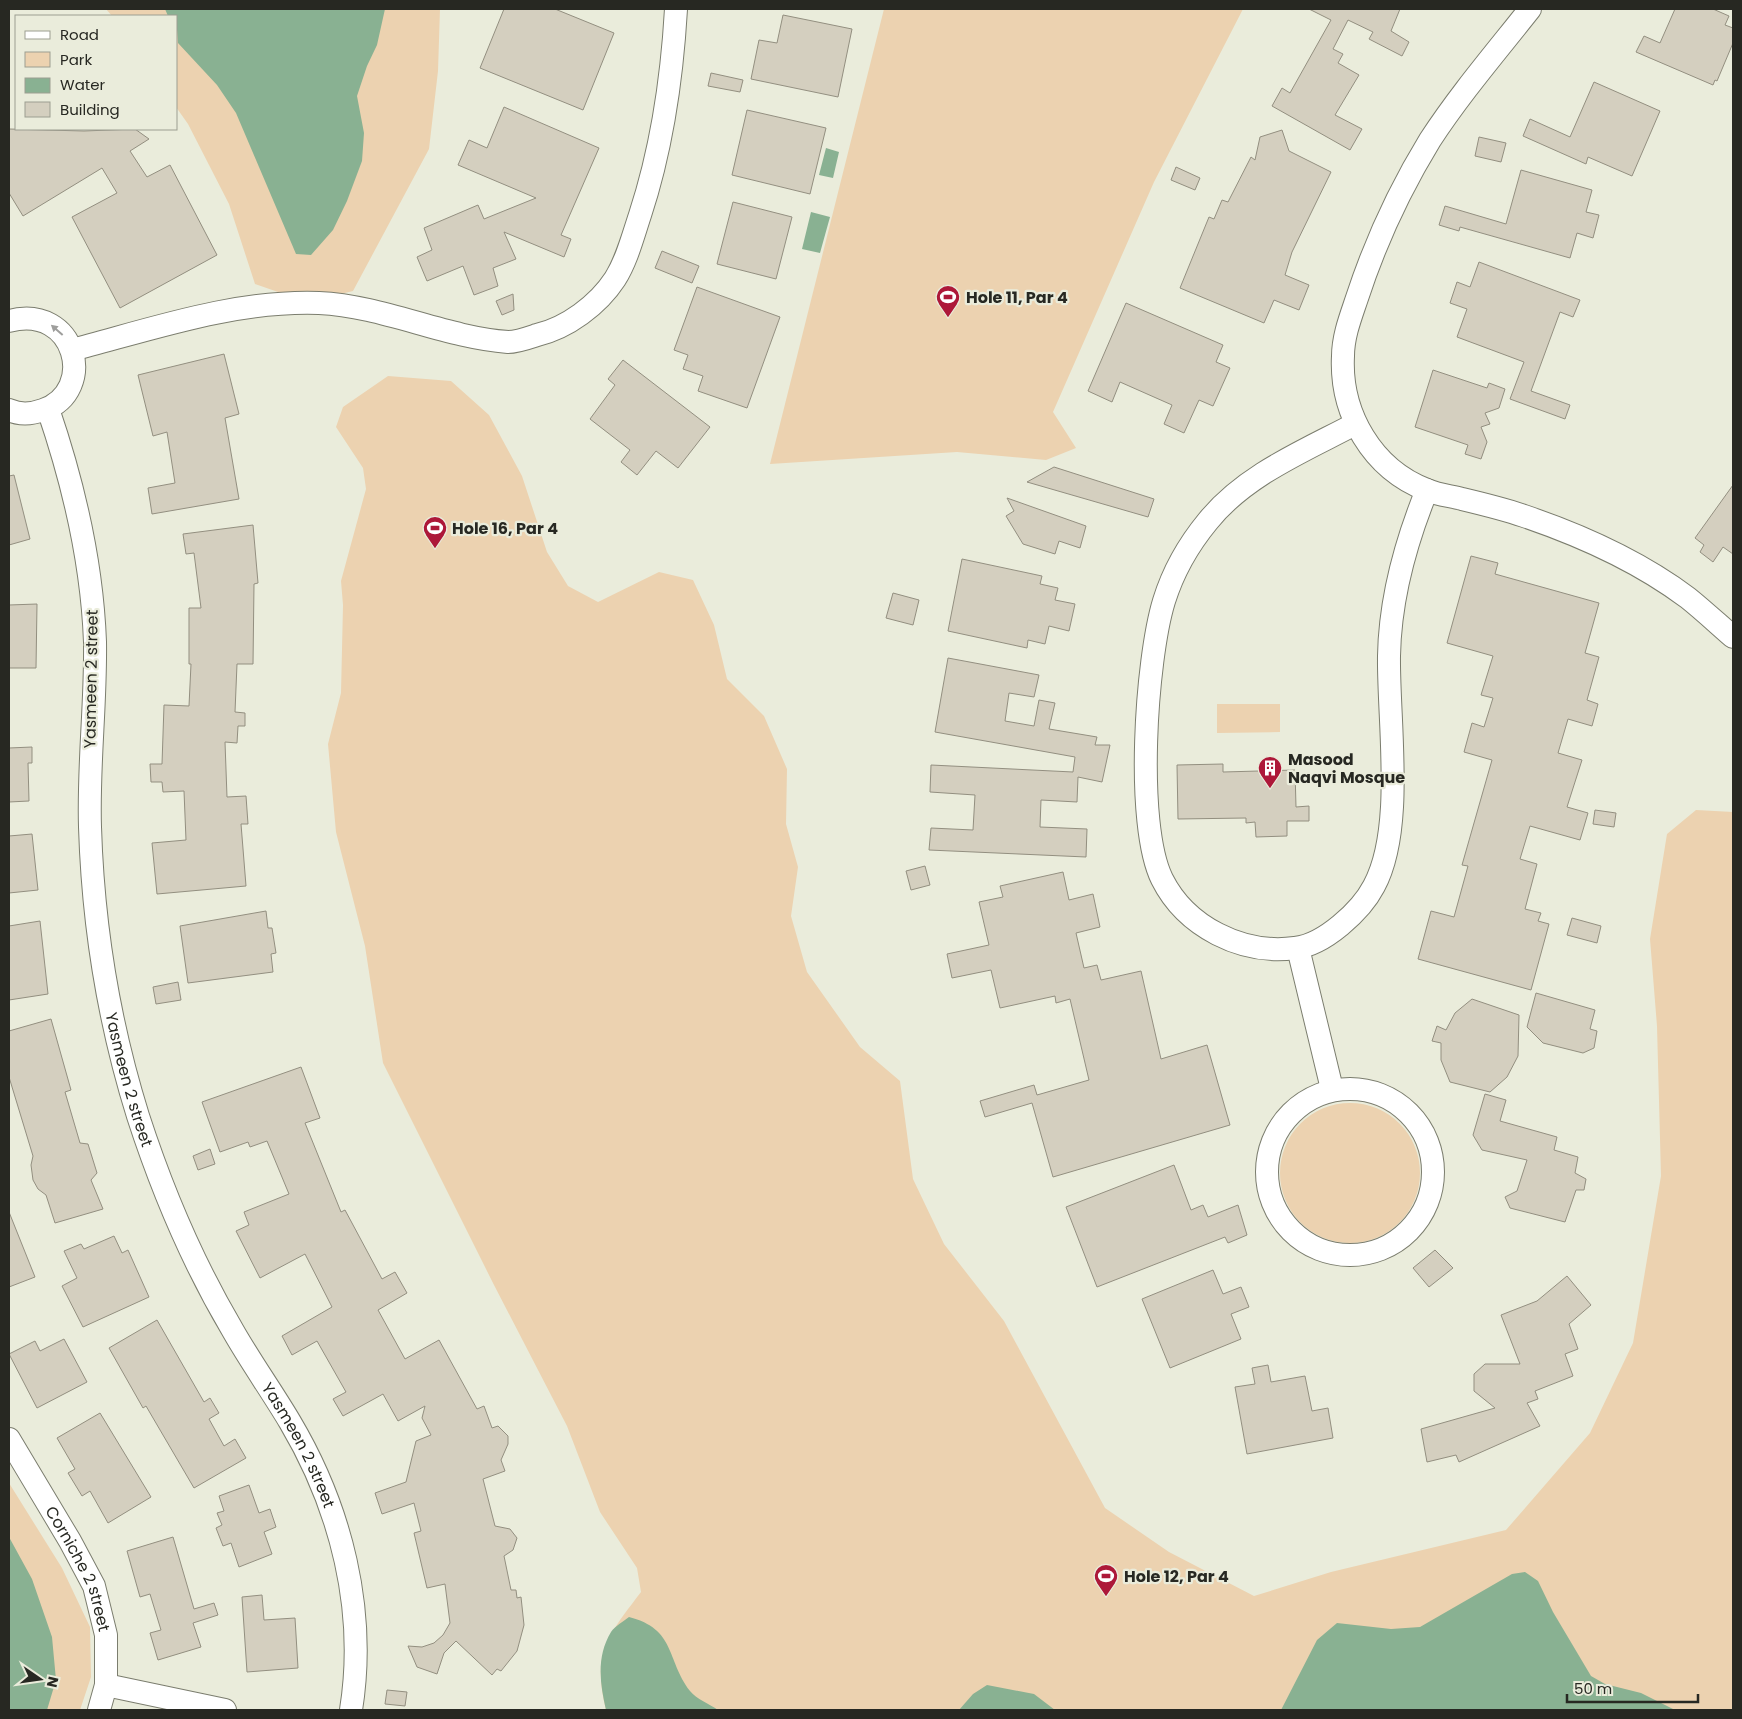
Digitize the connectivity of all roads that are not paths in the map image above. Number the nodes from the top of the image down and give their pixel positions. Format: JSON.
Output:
{"nodes":[{"id":1,"x":676,"y":9,"type":"edge"},
{"id":2,"x":1530,"y":9,"type":"edge"},
{"id":3,"x":9,"y":321,"type":"edge"},
{"id":4,"x":72,"y":350,"type":"junction"},
{"id":5,"x":48,"y":409,"type":"junction"},
{"id":6,"x":9,"y":410,"type":"edge"},
{"id":7,"x":1355,"y":424,"type":"junction"},
{"id":8,"x":1427,"y":490,"type":"junction"},
{"id":9,"x":1733,"y":637,"type":"edge"},
{"id":10,"x":1298,"y":948,"type":"junction"},
{"id":11,"x":1332,"y":1090,"type":"junction"},
{"id":12,"x":9,"y":1439,"type":"edge"},
{"id":13,"x":106,"y":1685,"type":"junction"},
{"id":14,"x":99,"y":1710,"type":"edge"},
{"id":15,"x":225,"y":1710,"type":"edge"},
{"id":16,"x":352,"y":1710,"type":"edge"}],
"edges":[{"from":1,"to":4,"type":"street"},
{"from":2,"to":7,"type":"street"},
{"from":4,"to":3,"type":"street","one_way":true},
{"from":4,"to":5,"type":"street"},
{"from":5,"to":6,"type":"street"},
{"from":5,"to":16,"type":"street","name":"Yasmeen 2 street"},
{"from":7,"to":8,"type":"street"},
{"from":7,"to":10,"type":"street"},
{"from":8,"to":9,"type":"street"},
{"from":8,"to":10,"type":"street"},
{"from":10,"to":11,"type":"street"},
{"from":11,"to":11,"type":"street"},
{"from":12,"to":13,"type":"street","name":"Corniche 2 street"},
{"from":13,"to":14,"type":"street","name":"Corniche 2 street"},
{"from":13,"to":15,"type":"street"}]}
